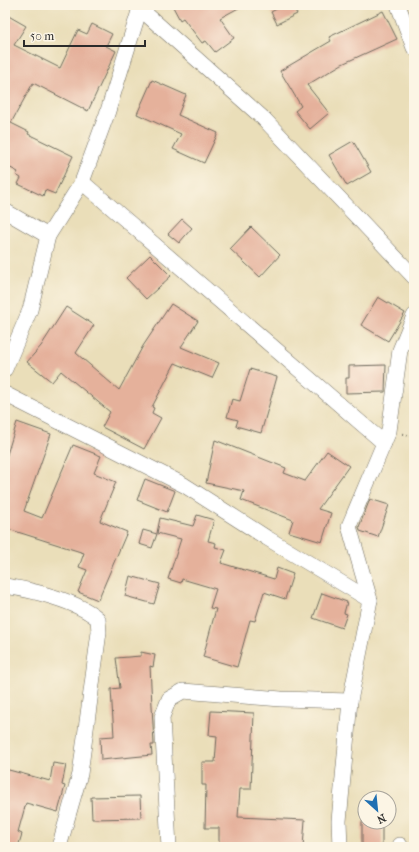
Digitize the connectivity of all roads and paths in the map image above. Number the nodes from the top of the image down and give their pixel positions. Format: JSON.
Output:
{"nodes":[{"id":1,"x":398,"y":5,"type":"edge"},
{"id":2,"x":139,"y":6,"type":"edge"},
{"id":3,"x":414,"y":48,"type":"edge"},
{"id":4,"x":82,"y":182,"type":"junction"},
{"id":5,"x":5,"y":211,"type":"edge"},
{"id":6,"x":48,"y":236,"type":"junction"},
{"id":7,"x":414,"y":277,"type":"edge"},
{"id":8,"x":414,"y":316,"type":"edge"},
{"id":9,"x":5,"y":369,"type":"edge"},
{"id":10,"x":5,"y":394,"type":"edge"},
{"id":11,"x":384,"y":443,"type":"junction"},
{"id":12,"x":5,"y":586,"type":"edge"},
{"id":13,"x":370,"y":600,"type":"junction"},
{"id":14,"x":350,"y":701,"type":"junction"},
{"id":15,"x":59,"y":847,"type":"edge"},
{"id":16,"x":169,"y":847,"type":"edge"},
{"id":17,"x":340,"y":847,"type":"edge"}],
"edges":[{"from":1,"to":3,"type":"street"},
{"from":2,"to":4,"type":"street"},
{"from":2,"to":7,"type":"street"},
{"from":4,"to":6,"type":"street"},
{"from":4,"to":11,"type":"street"},
{"from":5,"to":6,"type":"street"},
{"from":6,"to":9,"type":"street"},
{"from":8,"to":11,"type":"street"},
{"from":10,"to":13,"type":"street"},
{"from":11,"to":13,"type":"street"},
{"from":12,"to":15,"type":"street"},
{"from":13,"to":14,"type":"street"},
{"from":14,"to":16,"type":"street"},
{"from":14,"to":17,"type":"street"}]}
